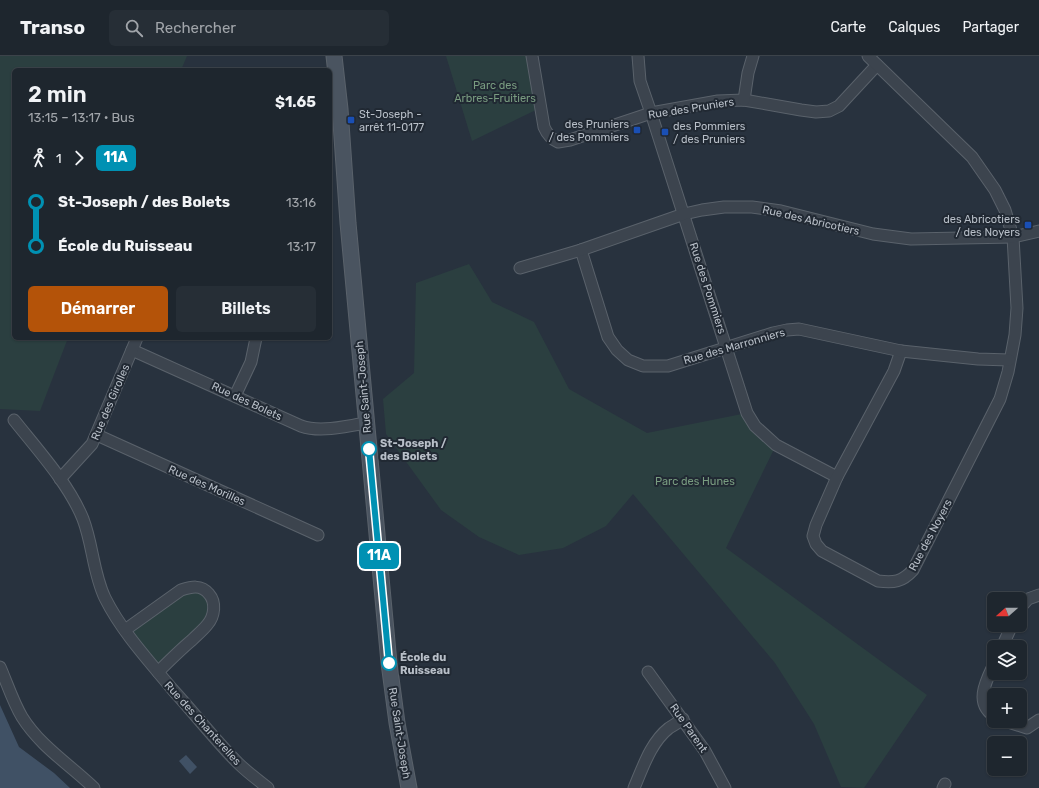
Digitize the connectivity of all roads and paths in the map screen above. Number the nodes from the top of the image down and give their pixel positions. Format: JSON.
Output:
{"nodes":[{"id":1,"x":334,"y":56,"type":"edge"},
{"id":2,"x":532,"y":56,"type":"edge"},
{"id":3,"x":638,"y":56,"type":"edge"},
{"id":4,"x":753,"y":56,"type":"edge"},
{"id":5,"x":868,"y":56,"type":"edge"},
{"id":6,"x":877,"y":65,"type":"junction"},
{"id":7,"x":744,"y":100,"type":"junction"},
{"id":8,"x":652,"y":113,"type":"junction"},
{"id":9,"x":684,"y":214,"type":"junction"},
{"id":10,"x":1039,"y":231,"type":"edge"},
{"id":11,"x":1013,"y":237,"type":"junction"},
{"id":12,"x":581,"y":250,"type":"junction"},
{"id":13,"x":520,"y":268,"type":"dead end"},
{"id":14,"x":136,"y":340,"type":"edge"},
{"id":15,"x":256,"y":340,"type":"edge"},
{"id":16,"x":727,"y":347,"type":"junction"},
{"id":17,"x":132,"y":350,"type":"junction"},
{"id":18,"x":900,"y":351,"type":"junction"},
{"id":19,"x":1009,"y":360,"type":"junction"},
{"id":20,"x":235,"y":396,"type":"junction"},
{"id":21,"x":14,"y":420,"type":"dead end"},
{"id":22,"x":366,"y":423,"type":"junction"},
{"id":23,"x":97,"y":435,"type":"junction"},
{"id":24,"x":837,"y":477,"type":"junction"},
{"id":25,"x":60,"y":479,"type":"junction"},
{"id":26,"x":318,"y":535,"type":"dead end"},
{"id":27,"x":1039,"y":595,"type":"edge"},
{"id":28,"x":1027,"y":600,"type":"edge"},
{"id":29,"x":125,"y":630,"type":"junction"},
{"id":30,"x":0,"y":667,"type":"edge"},
{"id":31,"x":158,"y":672,"type":"junction"},
{"id":32,"x":648,"y":672,"type":"dead end"},
{"id":33,"x":987,"y":680,"type":"edge"},
{"id":34,"x":987,"y":709,"type":"edge"},
{"id":35,"x":683,"y":719,"type":"junction"},
{"id":36,"x":1039,"y":720,"type":"edge"},
{"id":37,"x":1027,"y":728,"type":"edge"},
{"id":38,"x":94,"y":788,"type":"edge"},
{"id":39,"x":268,"y":788,"type":"edge"},
{"id":40,"x":409,"y":788,"type":"edge"},
{"id":41,"x":634,"y":788,"type":"edge"},
{"id":42,"x":724,"y":788,"type":"edge"}],
"edges":[{"from":1,"to":22,"type":"street","name":"Rue Saint-Joseph"},
{"from":2,"to":8,"type":"street","name":"Rue des Pruniers"},
{"from":3,"to":8,"type":"street","name":"Rue des Pommiers"},
{"from":4,"to":7,"type":"street"},
{"from":5,"to":6,"type":"street"},
{"from":6,"to":7,"type":"street","name":"Rue des Pruniers"},
{"from":6,"to":11,"type":"street"},
{"from":7,"to":8,"type":"street","name":"Rue des Pruniers"},
{"from":8,"to":9,"type":"street","name":"Rue des Pommiers"},
{"from":9,"to":11,"type":"street","name":"Rue des Abricotiers"},
{"from":9,"to":12,"type":"street","name":"Rue des Abricotiers"},
{"from":9,"to":16,"type":"street","name":"Rue des Pommiers"},
{"from":10,"to":11,"type":"street","name":"Rue des Abricotiers"},
{"from":11,"to":19,"type":"street","name":"Rue des Noyers"},
{"from":12,"to":13,"type":"street","name":"Rue des Abricotiers"},
{"from":12,"to":16,"type":"street","name":"Rue des Marronniers"},
{"from":14,"to":17,"type":"street","name":"Rue des Girolles"},
{"from":15,"to":20,"type":"street"},
{"from":16,"to":18,"type":"street","name":"Rue des Marronniers"},
{"from":16,"to":24,"type":"street","name":"Rue des Pommiers"},
{"from":17,"to":20,"type":"street","name":"Rue des Bolets"},
{"from":17,"to":23,"type":"street","name":"Rue des Girolles"},
{"from":18,"to":19,"type":"street","name":"Rue des Marronniers"},
{"from":18,"to":24,"type":"street","name":"Rue des Noyers"},
{"from":19,"to":24,"type":"street","name":"Rue des Noyers"},
{"from":20,"to":22,"type":"street","name":"Rue des Bolets"},
{"from":21,"to":25,"type":"street","name":"Rue des Chanterelles"},
{"from":22,"to":40,"type":"street","name":"Rue Saint-Joseph"},
{"from":23,"to":25,"type":"street","name":"Rue des Girolles"},
{"from":23,"to":26,"type":"street","name":"Rue des Morilles"},
{"from":25,"to":29,"type":"street","name":"Rue des Chanterelles"},
{"from":27,"to":28,"type":"street"},
{"from":29,"to":31,"type":"street","name":"Rue des Chanterelles"},
{"from":29,"to":31,"type":"street","name":"Rue des Chanterelles"},
{"from":30,"to":38,"type":"street"},
{"from":31,"to":39,"type":"street","name":"Rue des Chanterelles"},
{"from":32,"to":35,"type":"street","name":"Rue Parent"},
{"from":33,"to":34,"type":"street"},
{"from":35,"to":41,"type":"street"},
{"from":35,"to":42,"type":"street","name":"Rue Parent"},
{"from":36,"to":37,"type":"street"}]}
